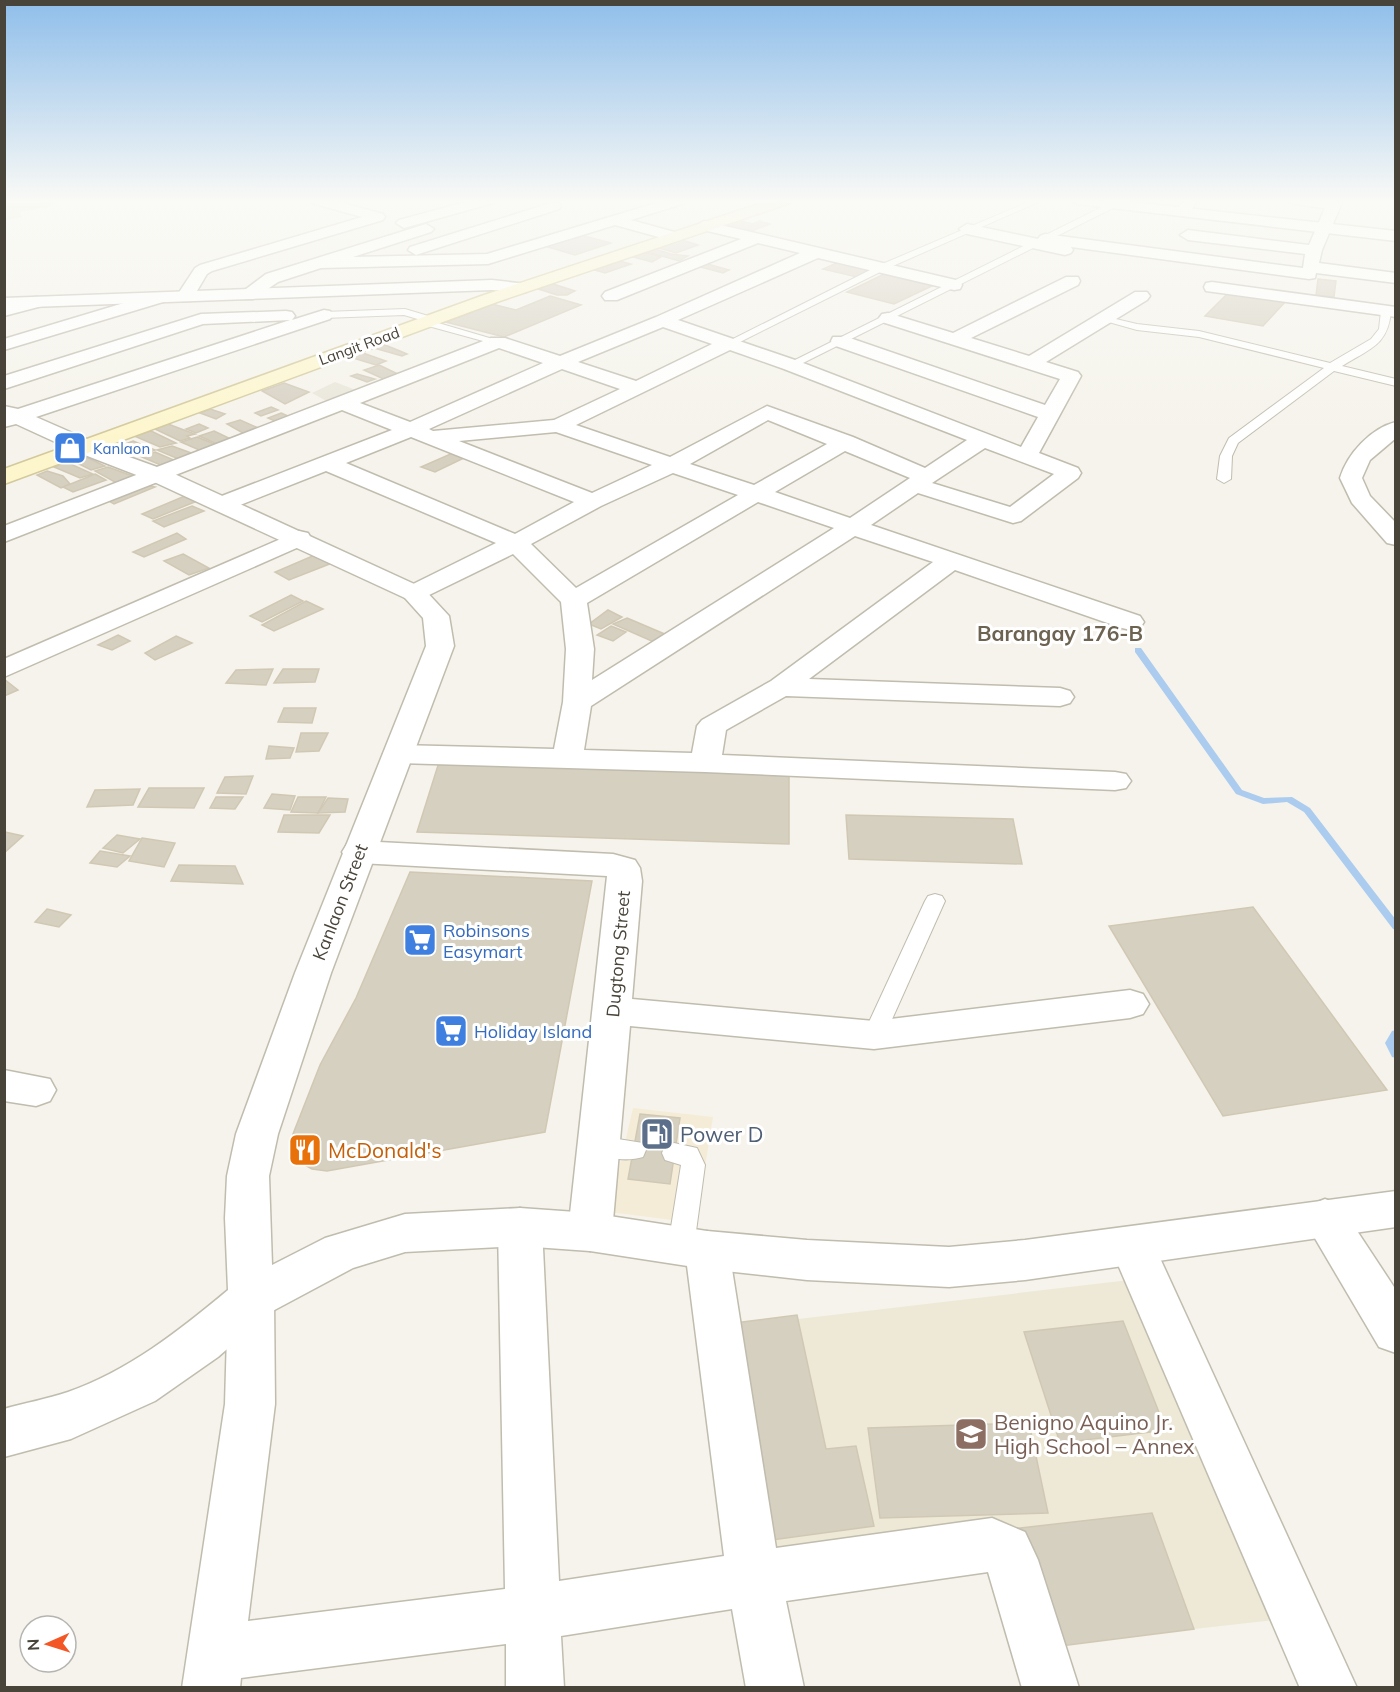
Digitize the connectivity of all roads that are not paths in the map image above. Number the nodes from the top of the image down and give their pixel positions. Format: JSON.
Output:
{"nodes":[{"id":1,"x":196,"y":279,"type":"edge"},
{"id":2,"x":271,"y":279,"type":"edge"},
{"id":3,"x":491,"y":279,"type":"edge"},
{"id":4,"x":547,"y":279,"type":"edge"},
{"id":5,"x":656,"y":279,"type":"edge"},
{"id":6,"x":757,"y":279,"type":"edge"},
{"id":7,"x":859,"y":279,"type":"edge"},
{"id":8,"x":930,"y":279,"type":"edge"},
{"id":9,"x":966,"y":279,"type":"edge"},
{"id":10,"x":1306,"y":279,"type":"edge"},
{"id":11,"x":1072,"y":281,"type":"dead end"},
{"id":12,"x":492,"y":285,"type":"junction"},
{"id":13,"x":954,"y":285,"type":"junction"},
{"id":14,"x":1212,"y":287,"type":"dead end"},
{"id":15,"x":520,"y":288,"type":"junction"},
{"id":16,"x":247,"y":295,"type":"junction"},
{"id":17,"x":215,"y":296,"type":"junction"},
{"id":18,"x":1141,"y":296,"type":"dead end"},
{"id":19,"x":185,"y":297,"type":"junction"},
{"id":20,"x":611,"y":297,"type":"dead end"},
{"id":21,"x":158,"y":298,"type":"junction"},
{"id":22,"x":1298,"y":299,"type":"junction"},
{"id":23,"x":36,"y":302,"type":"junction"},
{"id":24,"x":4,"y":303,"type":"edge"},
{"id":25,"x":4,"y":311,"type":"edge"},
{"id":26,"x":1391,"y":311,"type":"edge"},
{"id":27,"x":324,"y":315,"type":"junction"},
{"id":28,"x":888,"y":318,"type":"junction"},
{"id":29,"x":201,"y":319,"type":"junction"},
{"id":30,"x":1103,"y":319,"type":"junction"},
{"id":31,"x":428,"y":321,"type":"junction"},
{"id":32,"x":662,"y":321,"type":"junction"},
{"id":33,"x":955,"y":339,"type":"junction"},
{"id":34,"x":840,"y":341,"type":"junction"},
{"id":35,"x":498,"y":342,"type":"junction"},
{"id":36,"x":728,"y":344,"type":"junction"},
{"id":37,"x":4,"y":345,"type":"edge"},
{"id":38,"x":562,"y":362,"type":"junction"},
{"id":39,"x":1031,"y":363,"type":"junction"},
{"id":40,"x":791,"y":365,"type":"junction"},
{"id":41,"x":1334,"y":366,"type":"junction"},
{"id":42,"x":4,"y":383,"type":"edge"},
{"id":43,"x":1395,"y":383,"type":"edge"},
{"id":44,"x":638,"y":388,"type":"junction"},
{"id":45,"x":342,"y":403,"type":"junction"},
{"id":46,"x":1050,"y":414,"type":"junction"},
{"id":47,"x":9,"y":417,"type":"edge"},
{"id":48,"x":558,"y":426,"type":"junction"},
{"id":49,"x":1395,"y":428,"type":"edge"},
{"id":50,"x":411,"y":430,"type":"junction"},
{"id":51,"x":434,"y":437,"type":"junction"},
{"id":52,"x":982,"y":440,"type":"junction"},
{"id":53,"x":845,"y":442,"type":"junction"},
{"id":54,"x":85,"y":447,"type":"junction"},
{"id":55,"x":1026,"y":457,"type":"junction"},
{"id":56,"x":329,"y":464,"type":"junction"},
{"id":57,"x":671,"y":465,"type":"junction"},
{"id":58,"x":160,"y":476,"type":"junction"},
{"id":59,"x":4,"y":477,"type":"edge"},
{"id":60,"x":1224,"y":479,"type":"dead end"},
{"id":61,"x":922,"y":481,"type":"junction"},
{"id":62,"x":756,"y":494,"type":"junction"},
{"id":63,"x":593,"y":501,"type":"junction"},
{"id":64,"x":222,"y":504,"type":"junction"},
{"id":65,"x":852,"y":527,"type":"junction"},
{"id":66,"x":4,"y":535,"type":"edge"},
{"id":67,"x":299,"y":538,"type":"junction"},
{"id":68,"x":1395,"y":538,"type":"edge"},
{"id":69,"x":516,"y":543,"type":"junction"},
{"id":70,"x":951,"y":561,"type":"junction"},
{"id":71,"x":414,"y":593,"type":"junction"},
{"id":72,"x":574,"y":600,"type":"junction"},
{"id":73,"x":1131,"y":622,"type":"dead end"},
{"id":74,"x":4,"y":669,"type":"edge"},
{"id":75,"x":781,"y":687,"type":"junction"},
{"id":76,"x":1060,"y":697,"type":"dead end"},
{"id":77,"x":577,"y":702,"type":"junction"},
{"id":78,"x":398,"y":754,"type":"junction"},
{"id":79,"x":567,"y":759,"type":"junction"},
{"id":80,"x":705,"y":763,"type":"junction"},
{"id":81,"x":1115,"y":781,"type":"dead end"},
{"id":82,"x":359,"y":852,"type":"junction"},
{"id":83,"x":936,"y":902,"type":"dead end"},
{"id":84,"x":1130,"y":1004,"type":"dead end"},
{"id":85,"x":613,"y":1011,"type":"junction"},
{"id":86,"x":874,"y":1035,"type":"junction"},
{"id":87,"x":599,"y":1146,"type":"junction"},
{"id":88,"x":634,"y":1150,"type":"dead end"},
{"id":89,"x":674,"y":1153,"type":"dead end"},
{"id":90,"x":1395,"y":1209,"type":"edge"},
{"id":91,"x":1325,"y":1218,"type":"junction"},
{"id":92,"x":520,"y":1227,"type":"junction"},
{"id":93,"x":590,"y":1232,"type":"junction"},
{"id":94,"x":1132,"y":1246,"type":"junction"},
{"id":95,"x":694,"y":1248,"type":"junction"},
{"id":96,"x":251,"y":1299,"type":"junction"},
{"id":97,"x":1395,"y":1332,"type":"edge"},
{"id":98,"x":5,"y":1435,"type":"edge"},
{"id":99,"x":754,"y":1578,"type":"junction"},
{"id":100,"x":533,"y":1613,"type":"junction"},
{"id":101,"x":213,"y":1670,"type":"edge"},
{"id":102,"x":535,"y":1688,"type":"edge"},
{"id":103,"x":775,"y":1688,"type":"edge"},
{"id":104,"x":1051,"y":1688,"type":"edge"},
{"id":105,"x":1329,"y":1688,"type":"edge"}],
"edges":[{"from":1,"to":19,"type":"street"},
{"from":2,"to":16,"type":"street"},
{"from":3,"to":12,"type":"street"},
{"from":4,"to":15,"type":"main road","name":"Langit Road"},
{"from":5,"to":20,"type":"street"},
{"from":6,"to":32,"type":"street"},
{"from":7,"to":36,"type":"lane"},
{"from":8,"to":13,"type":"street"},
{"from":9,"to":13,"type":"lane"},
{"from":10,"to":22,"type":"street"},
{"from":11,"to":33,"type":"street"},
{"from":12,"to":15,"type":"street"},
{"from":12,"to":16,"type":"street"},
{"from":13,"to":28,"type":"lane"},
{"from":14,"to":22,"type":"street"},
{"from":15,"to":31,"type":"main road","name":"Langit Road"},
{"from":16,"to":17,"type":"street"},
{"from":17,"to":19,"type":"street"},
{"from":17,"to":29,"type":"street"},
{"from":18,"to":30,"type":"street"},
{"from":19,"to":21,"type":"street"},
{"from":21,"to":23,"type":"street"},
{"from":21,"to":37,"type":"street"},
{"from":22,"to":26,"type":"street"},
{"from":23,"to":24,"type":"street"},
{"from":23,"to":25,"type":"street"},
{"from":26,"to":41,"type":"lane"},
{"from":27,"to":29,"type":"street"},
{"from":27,"to":31,"type":"lane"},
{"from":27,"to":47,"type":"street"},
{"from":28,"to":33,"type":"street"},
{"from":28,"to":34,"type":"lane"},
{"from":29,"to":42,"type":"street"},
{"from":30,"to":39,"type":"street"},
{"from":30,"to":41,"type":"lane"},
{"from":31,"to":35,"type":"lane"},
{"from":31,"to":54,"type":"main road","name":"Langit Road"},
{"from":32,"to":36,"type":"street"},
{"from":32,"to":38,"type":"street"},
{"from":33,"to":39,"type":"street"},
{"from":34,"to":40,"type":"lane"},
{"from":34,"to":46,"type":"street"},
{"from":35,"to":38,"type":"street"},
{"from":35,"to":45,"type":"street"},
{"from":36,"to":40,"type":"street"},
{"from":36,"to":44,"type":"street"},
{"from":38,"to":44,"type":"street"},
{"from":38,"to":50,"type":"street"},
{"from":39,"to":46,"type":"street"},
{"from":40,"to":52,"type":"street"},
{"from":41,"to":43,"type":"lane"},
{"from":41,"to":60,"type":"lane"},
{"from":44,"to":48,"type":"street"},
{"from":45,"to":50,"type":"street"},
{"from":45,"to":58,"type":"street"},
{"from":46,"to":55,"type":"street"},
{"from":47,"to":54,"type":"street","name":"Kanlaon Street"},
{"from":48,"to":51,"type":"street"},
{"from":48,"to":57,"type":"street"},
{"from":49,"to":68,"type":"street"},
{"from":50,"to":51,"type":"street"},
{"from":50,"to":56,"type":"street"},
{"from":51,"to":63,"type":"street"},
{"from":52,"to":55,"type":"street"},
{"from":52,"to":61,"type":"street"},
{"from":53,"to":57,"type":"street"},
{"from":53,"to":61,"type":"street"},
{"from":53,"to":62,"type":"street"},
{"from":54,"to":58,"type":"street","name":"Kanlaon Street"},
{"from":54,"to":59,"type":"main road","name":"Langit Road"},
{"from":55,"to":61,"type":"street"},
{"from":56,"to":64,"type":"street"},
{"from":56,"to":69,"type":"street"},
{"from":57,"to":62,"type":"street"},
{"from":57,"to":63,"type":"street"},
{"from":58,"to":64,"type":"street","name":"Kanlaon Street"},
{"from":58,"to":66,"type":"street"},
{"from":61,"to":65,"type":"street"},
{"from":62,"to":65,"type":"street"},
{"from":62,"to":72,"type":"street"},
{"from":63,"to":69,"type":"street"},
{"from":64,"to":67,"type":"street","name":"Kanlaon Street"},
{"from":65,"to":70,"type":"street"},
{"from":65,"to":77,"type":"street"},
{"from":67,"to":71,"type":"street","name":"Kanlaon Street"},
{"from":67,"to":74,"type":"street"},
{"from":69,"to":71,"type":"street"},
{"from":69,"to":72,"type":"street"},
{"from":70,"to":73,"type":"street"},
{"from":70,"to":75,"type":"street"},
{"from":71,"to":78,"type":"street","name":"Kanlaon Street"},
{"from":72,"to":77,"type":"street"},
{"from":75,"to":76,"type":"street"},
{"from":75,"to":80,"type":"street"},
{"from":77,"to":79,"type":"street"},
{"from":78,"to":79,"type":"street"},
{"from":78,"to":82,"type":"street","name":"Kanlaon Street"},
{"from":79,"to":80,"type":"street"},
{"from":80,"to":81,"type":"street"},
{"from":82,"to":85,"type":"street","name":"Dugtong Street"},
{"from":82,"to":96,"type":"street","name":"Kanlaon Street"},
{"from":83,"to":86,"type":"lane"},
{"from":84,"to":86,"type":"street"},
{"from":85,"to":86,"type":"street"},
{"from":85,"to":87,"type":"street","name":"Dugtong Street"},
{"from":87,"to":88,"type":"lane"},
{"from":87,"to":93,"type":"street","name":"Dugtong Street"},
{"from":89,"to":95,"type":"lane"},
{"from":90,"to":91,"type":"street"},
{"from":91,"to":94,"type":"street"},
{"from":91,"to":97,"type":"street"},
{"from":92,"to":93,"type":"street"},
{"from":92,"to":96,"type":"street"},
{"from":92,"to":100,"type":"street"},
{"from":93,"to":95,"type":"street"},
{"from":94,"to":95,"type":"street"},
{"from":94,"to":105,"type":"street"},
{"from":95,"to":99,"type":"street"},
{"from":96,"to":98,"type":"street"},
{"from":96,"to":101,"type":"street","name":"Kanlaon Street"},
{"from":99,"to":100,"type":"street"},
{"from":99,"to":103,"type":"street"},
{"from":99,"to":104,"type":"street"},
{"from":100,"to":101,"type":"street"},
{"from":100,"to":102,"type":"street"}]}
